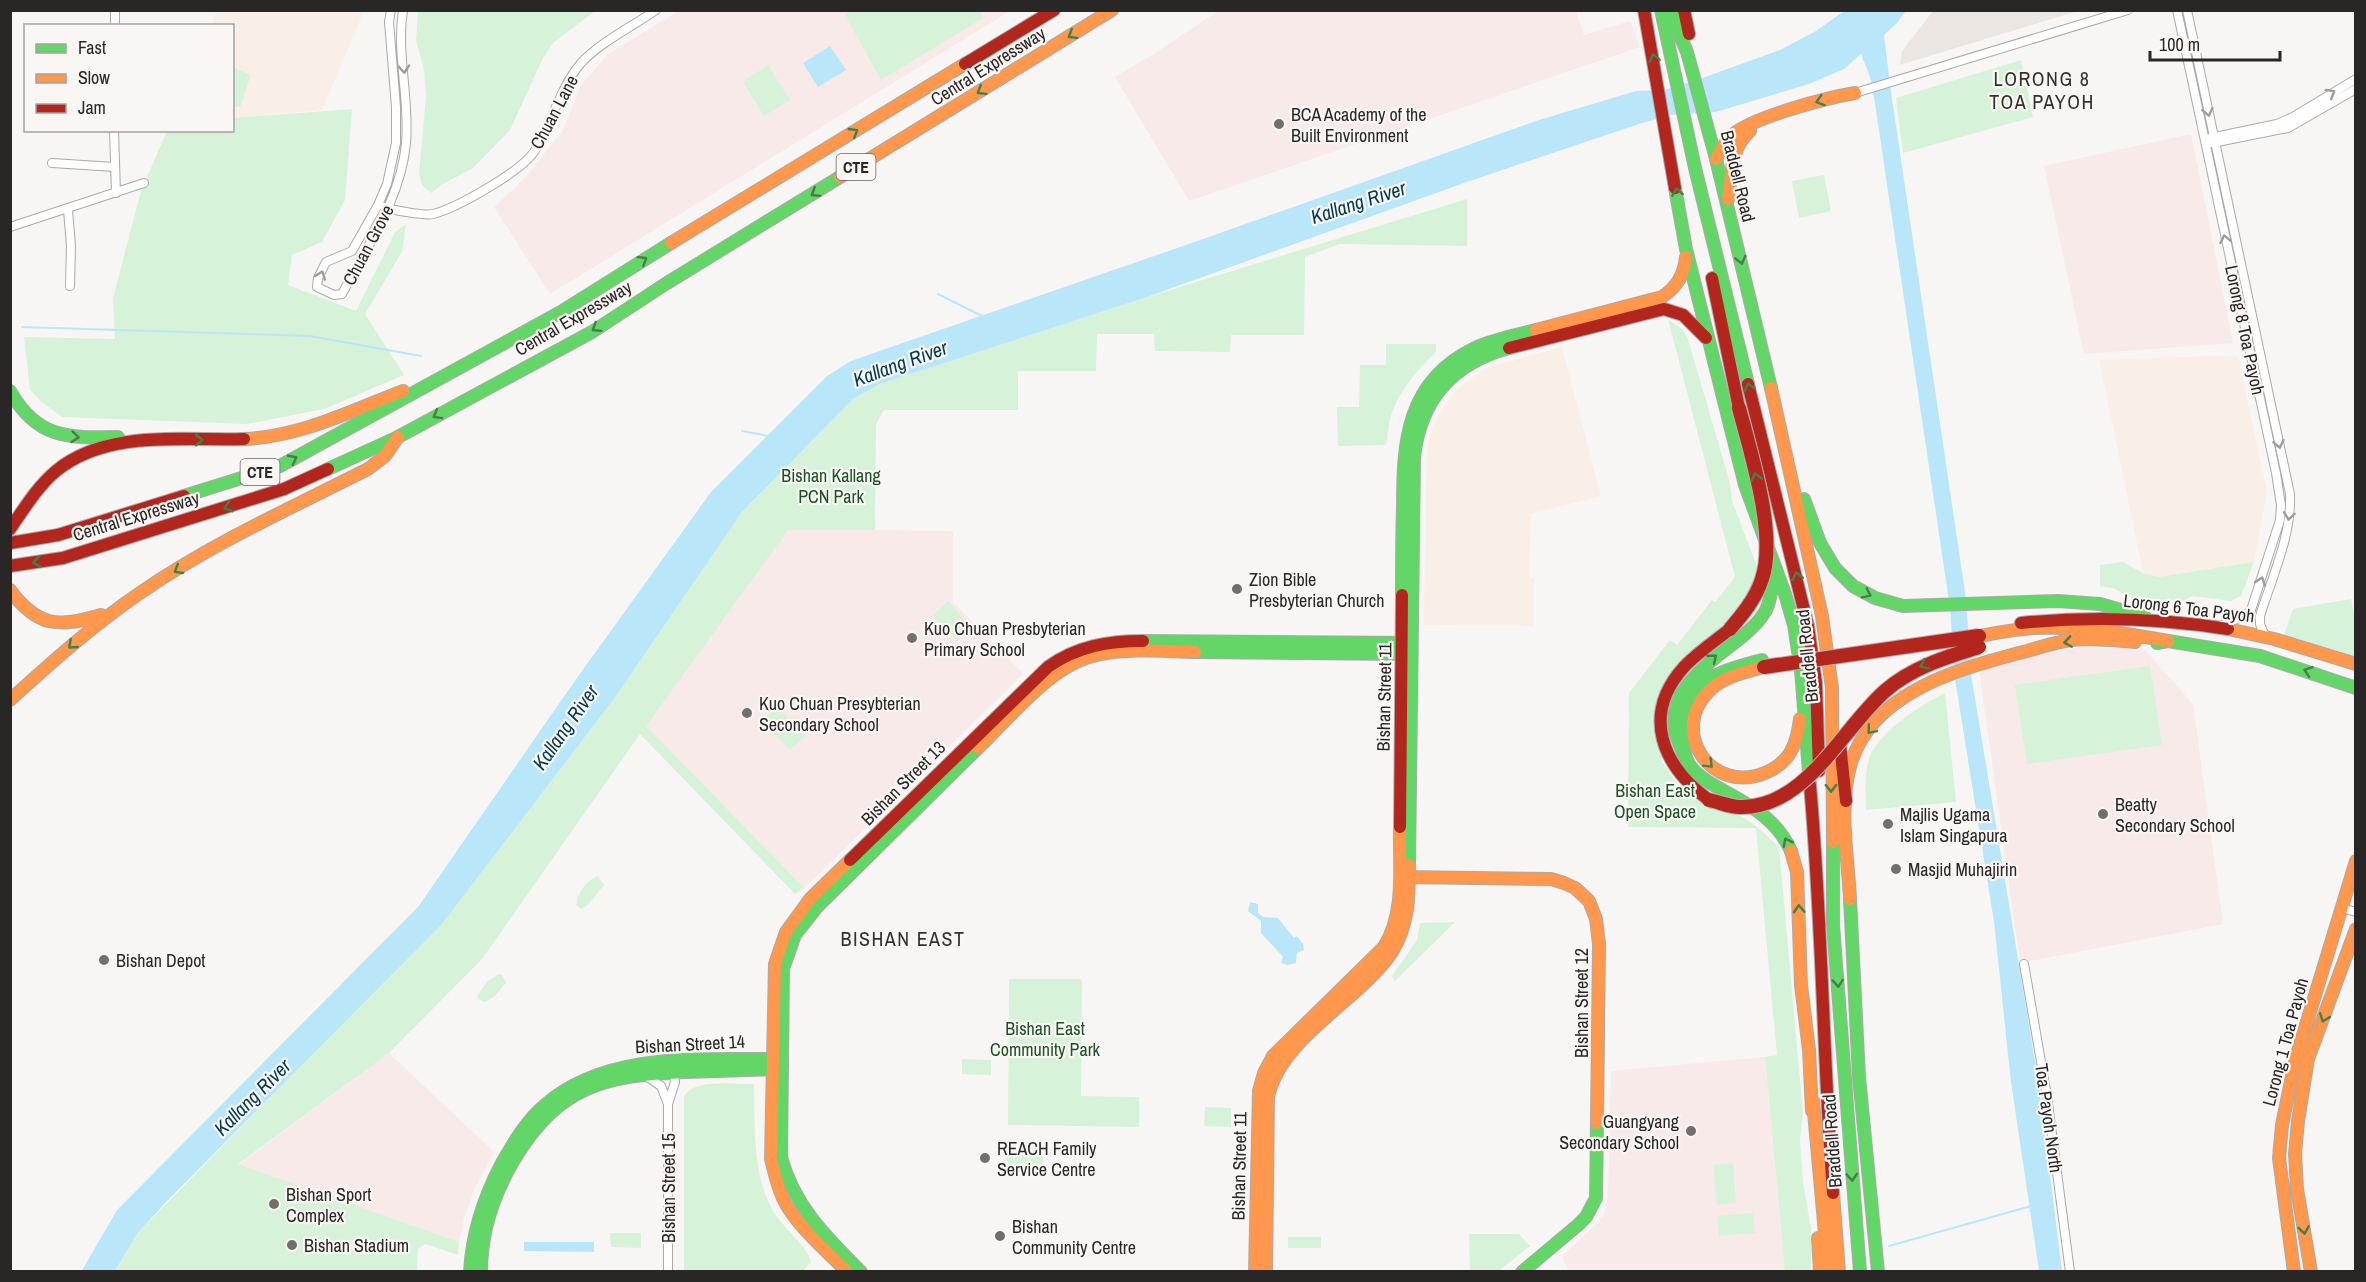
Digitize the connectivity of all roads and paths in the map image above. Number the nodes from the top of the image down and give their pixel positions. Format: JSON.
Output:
{"nodes":[{"id":1,"x":391,"y":10,"type":"edge"},
{"id":2,"x":403,"y":10,"type":"edge"},
{"id":3,"x":656,"y":10,"type":"edge"},
{"id":4,"x":1054,"y":10,"type":"edge"},
{"id":5,"x":1112,"y":10,"type":"edge"},
{"id":6,"x":1644,"y":10,"type":"edge"},
{"id":7,"x":1661,"y":10,"type":"edge"},
{"id":8,"x":1673,"y":10,"type":"edge"},
{"id":9,"x":1684,"y":10,"type":"edge"},
{"id":10,"x":2128,"y":10,"type":"edge"},
{"id":11,"x":2177,"y":10,"type":"edge"},
{"id":12,"x":2187,"y":10,"type":"edge"},
{"id":13,"x":1687,"y":52,"type":"junction"},
{"id":14,"x":2355,"y":79,"type":"edge"},
{"id":15,"x":2355,"y":88,"type":"edge"},
{"id":16,"x":1859,"y":92,"type":"joint"},
{"id":17,"x":1785,"y":112,"type":"junction"},
{"id":18,"x":114,"y":132,"type":"edge"},
{"id":19,"x":2209,"y":141,"type":"junction"},
{"id":20,"x":1716,"y":159,"type":"junction"},
{"id":21,"x":52,"y":163,"type":"dead end"},
{"id":22,"x":115,"y":167,"type":"junction"},
{"id":23,"x":1695,"y":168,"type":"junction"},
{"id":24,"x":144,"y":183,"type":"dead end"},
{"id":25,"x":116,"y":193,"type":"junction"},
{"id":26,"x":1727,"y":203,"type":"junction"},
{"id":27,"x":378,"y":205,"type":"junction"},
{"id":28,"x":388,"y":209,"type":"junction"},
{"id":29,"x":68,"y":210,"type":"junction"},
{"id":30,"x":10,"y":227,"type":"edge"},
{"id":31,"x":1686,"y":249,"type":"junction"},
{"id":32,"x":70,"y":286,"type":"dead end"},
{"id":33,"x":1708,"y":342,"type":"junction"},
{"id":34,"x":448,"y":375,"type":"junction"},
{"id":35,"x":10,"y":391,"type":"edge"},
{"id":36,"x":398,"y":437,"type":"junction"},
{"id":37,"x":163,"y":440,"type":"junction"},
{"id":38,"x":1793,"y":477,"type":"junction"},
{"id":39,"x":10,"y":529,"type":"edge"},
{"id":40,"x":10,"y":543,"type":"edge"},
{"id":41,"x":1771,"y":554,"type":"junction"},
{"id":42,"x":10,"y":566,"type":"edge"},
{"id":43,"x":10,"y":590,"type":"edge"},
{"id":44,"x":114,"y":611,"type":"junction"},
{"id":45,"x":2145,"y":617,"type":"junction"},
{"id":46,"x":2217,"y":627,"type":"junction"},
{"id":47,"x":2265,"y":636,"type":"junction"},
{"id":48,"x":1978,"y":637,"type":"junction"},
{"id":49,"x":2168,"y":641,"type":"junction"},
{"id":50,"x":1407,"y":648,"type":"junction"},
{"id":51,"x":1763,"y":664,"type":"junction"},
{"id":52,"x":2355,"y":664,"type":"edge"},
{"id":53,"x":1832,"y":688,"type":"junction"},
{"id":54,"x":2355,"y":688,"type":"edge"},
{"id":55,"x":1803,"y":696,"type":"junction"},
{"id":56,"x":10,"y":700,"type":"edge"},
{"id":57,"x":1688,"y":763,"type":"junction"},
{"id":58,"x":1846,"y":801,"type":"junction"},
{"id":59,"x":2355,"y":861,"type":"edge"},
{"id":60,"x":1817,"y":864,"type":"junction"},
{"id":61,"x":1405,"y":877,"type":"junction"},
{"id":62,"x":2349,"y":904,"type":"edge"},
{"id":63,"x":2355,"y":929,"type":"edge"},
{"id":64,"x":2355,"y":953,"type":"edge"},
{"id":65,"x":2345,"y":963,"type":"junction"},
{"id":66,"x":2024,"y":964,"type":"dead end"},
{"id":67,"x":665,"y":1061,"type":"junction"},
{"id":68,"x":776,"y":1064,"type":"junction"},
{"id":69,"x":676,"y":1071,"type":"junction"},
{"id":70,"x":643,"y":1074,"type":"junction"},
{"id":71,"x":1827,"y":1079,"type":"junction"},
{"id":72,"x":1813,"y":1101,"type":"junction"},
{"id":73,"x":668,"y":1104,"type":"junction"},
{"id":74,"x":840,"y":1269,"type":"edge"},
{"id":75,"x":470,"y":1272,"type":"edge"},
{"id":76,"x":481,"y":1272,"type":"edge"},
{"id":77,"x":668,"y":1272,"type":"edge"},
{"id":78,"x":861,"y":1272,"type":"edge"},
{"id":79,"x":1255,"y":1272,"type":"edge"},
{"id":80,"x":1266,"y":1272,"type":"edge"},
{"id":81,"x":1522,"y":1272,"type":"edge"},
{"id":82,"x":1820,"y":1272,"type":"edge"},
{"id":83,"x":1829,"y":1272,"type":"edge"},
{"id":84,"x":1839,"y":1272,"type":"edge"},
{"id":85,"x":1849,"y":1272,"type":"edge"},
{"id":86,"x":1860,"y":1272,"type":"edge"},
{"id":87,"x":1878,"y":1272,"type":"edge"},
{"id":88,"x":2070,"y":1272,"type":"edge"},
{"id":89,"x":2294,"y":1272,"type":"edge"},
{"id":90,"x":2311,"y":1272,"type":"edge"}],
"edges":[{"from":1,"to":27,"type":"street","name":"Chuan Grove"},
{"from":2,"to":28,"type":"street","name":"Chuan Grove","one_way":true},
{"from":3,"to":28,"type":"street","name":"Chuan Lane"},
{"from":34,"to":4,"type":"main road","name":"Central Expressway","number":"CTE","one_way":true},
{"from":5,"to":36,"type":"main road","name":"Central Expressway","number":"CTE","one_way":true},
{"from":31,"to":6,"type":"main road","one_way":true},
{"from":7,"to":23,"type":"main road"},
{"from":8,"to":13,"type":"main road"},
{"from":9,"to":13,"type":"main road"},
{"from":10,"to":16,"type":"street"},
{"from":11,"to":19,"type":"street","name":"Lorong 8 Toa Payoh"},
{"from":12,"to":19,"type":"street","name":"Lorong 8 Toa Payoh","one_way":true},
{"from":13,"to":20,"type":"main road","name":"Braddell Road"},
{"from":19,"to":14,"type":"street","one_way":true},
{"from":15,"to":19,"type":"street"},
{"from":16,"to":17,"type":"main road","one_way":true},
{"from":17,"to":20,"type":"main road"},
{"from":17,"to":26,"type":"main road"},
{"from":18,"to":22,"type":"street"},
{"from":46,"to":19,"type":"street","name":"Lorong 8 Toa Payoh","one_way":true},
{"from":19,"to":47,"type":"street","name":"Lorong 8 Toa Payoh","one_way":true},
{"from":20,"to":26,"type":"main road","name":"Braddell Road"},
{"from":21,"to":22,"type":"street"},
{"from":22,"to":25,"type":"street"},
{"from":48,"to":23,"type":"main road","one_way":true,"bridge":true},
{"from":60,"to":23,"type":"main road","name":"Braddell Road","one_way":true},
{"from":24,"to":25,"type":"street"},
{"from":25,"to":29,"type":"street"},
{"from":26,"to":38,"type":"main road","name":"Braddell Road","one_way":true},
{"from":27,"to":28,"type":"street","name":"Chuan Lane"},
{"from":28,"to":27,"type":"street","name":"Chuan Grove","one_way":true},
{"from":29,"to":30,"type":"street"},
{"from":29,"to":32,"type":"street"},
{"from":31,"to":33,"type":"main road"},
{"from":31,"to":50,"type":"main road","name":"Bishan Street 11"},
{"from":33,"to":41,"type":"main road","name":"Braddell Road"},
{"from":33,"to":50,"type":"main road","name":"Bishan Street 11"},
{"from":37,"to":34,"type":"main road","one_way":true},
{"from":40,"to":34,"type":"main road","name":"Central Expressway","number":"CTE","one_way":true},
{"from":35,"to":37,"type":"main road","one_way":true},
{"from":36,"to":42,"type":"main road","name":"Central Expressway","number":"CTE","one_way":true},
{"from":36,"to":44,"type":"main road","one_way":true},
{"from":37,"to":39,"type":"main road"},
{"from":38,"to":45,"type":"main road","one_way":true},
{"from":38,"to":53,"type":"main road","name":"Braddell Road"},
{"from":41,"to":55,"type":"main road","name":"Braddell Road"},
{"from":57,"to":41,"type":"main road","one_way":true},
{"from":43,"to":44,"type":"main road"},
{"from":44,"to":56,"type":"main road","one_way":true},
{"from":45,"to":46,"type":"main road","name":"Lorong 6 Toa Payoh"},
{"from":45,"to":48,"type":"main road","name":"Lorong 6 Toa Payoh"},
{"from":46,"to":47,"type":"main road","name":"Lorong 6 Toa Payoh"},
{"from":47,"to":52,"type":"main road","name":"Lorong 6 Toa Payoh"},
{"from":48,"to":49,"type":"main road"},
{"from":48,"to":51,"type":"main road","bridge":true},
{"from":54,"to":49,"type":"main road","name":"Lorong 6 Toa Payoh","one_way":true},
{"from":49,"to":58,"type":"main road","one_way":true},
{"from":50,"to":61,"type":"main road","name":"Bishan Street 11"},
{"from":50,"to":68,"type":"main road","name":"Bishan Street 13"},
{"from":51,"to":55,"type":"main road","one_way":true},
{"from":51,"to":57,"type":"main road"},
{"from":53,"to":58,"type":"main road"},
{"from":53,"to":86,"type":"main road","name":"Braddell Road","one_way":true},
{"from":55,"to":60,"type":"main road","name":"Braddell Road"},
{"from":72,"to":57,"type":"main road","name":"Braddell Road","one_way":true},
{"from":58,"to":87,"type":"main road","name":"Braddell Road"},
{"from":59,"to":62,"type":"main road","name":"Lorong 1 Toa Payoh"},
{"from":60,"to":71,"type":"main road","name":"Braddell Road"},
{"from":61,"to":79,"type":"main road","name":"Bishan Street 11"},
{"from":61,"to":80,"type":"main road","name":"Bishan Street 11"},
{"from":61,"to":81,"type":"main road","name":"Bishan Street 12"},
{"from":62,"to":89,"type":"main road","name":"Lorong 1 Toa Payoh"},
{"from":63,"to":65,"type":"main road","name":"Lorong 1 Toa Payoh"},
{"from":64,"to":65,"type":"main road"},
{"from":65,"to":90,"type":"main road","name":"Lorong 1 Toa Payoh","one_way":true},
{"from":66,"to":88,"type":"street","name":"Toa Payoh North"},
{"from":67,"to":68,"type":"main road","name":"Bishan Street 14"},
{"from":67,"to":69,"type":"street"},
{"from":67,"to":75,"type":"main road","name":"Bishan Street 14"},
{"from":68,"to":69,"type":"main road","name":"Bishan Street 14"},
{"from":68,"to":74,"type":"main road","name":"Bishan Street 13"},
{"from":68,"to":78,"type":"main road","name":"Bishan Street 13"},
{"from":69,"to":70,"type":"main road","name":"Bishan Street 14"},
{"from":69,"to":73,"type":"street","name":"Bishan Street 15"},
{"from":70,"to":73,"type":"street"},
{"from":70,"to":76,"type":"main road","name":"Bishan Street 14"},
{"from":71,"to":84,"type":"main road","name":"Braddell Road"},
{"from":71,"to":85,"type":"main road"},
{"from":72,"to":82,"type":"main road","name":"Braddell Road"},
{"from":72,"to":83,"type":"main road"},
{"from":73,"to":77,"type":"street","name":"Bishan Street 15"}]}
